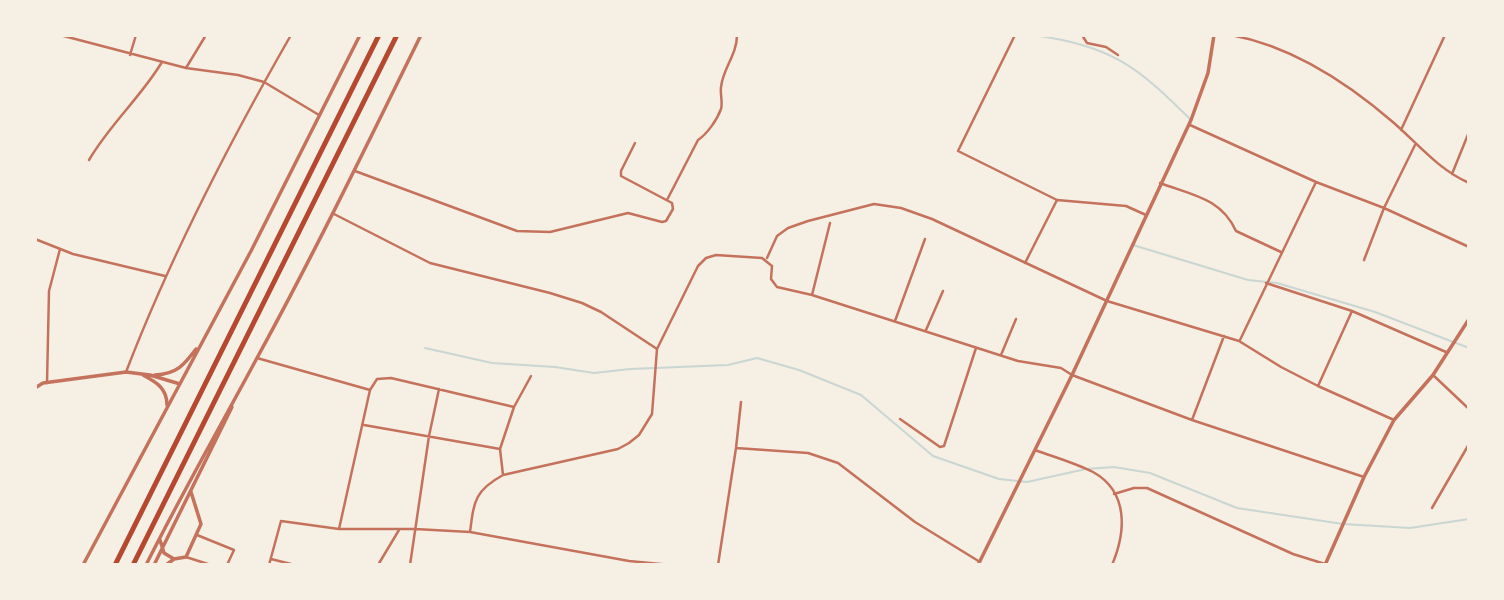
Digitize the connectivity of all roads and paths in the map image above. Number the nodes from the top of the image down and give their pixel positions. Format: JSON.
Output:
{"nodes":[{"id":1,"x":60,"y":35,"type":"edge"},
{"id":2,"x":136,"y":35,"type":"edge"},
{"id":3,"x":206,"y":35,"type":"edge"},
{"id":4,"x":291,"y":35,"type":"edge"},
{"id":5,"x":360,"y":35,"type":"edge"},
{"id":6,"x":379,"y":35,"type":"edge"},
{"id":7,"x":397,"y":35,"type":"edge"},
{"id":8,"x":421,"y":35,"type":"edge"},
{"id":9,"x":737,"y":35,"type":"edge"},
{"id":10,"x":1014,"y":35,"type":"edge"},
{"id":11,"x":1082,"y":35,"type":"edge"},
{"id":12,"x":1214,"y":35,"type":"edge"},
{"id":13,"x":1231,"y":35,"type":"edge"},
{"id":14,"x":1445,"y":35,"type":"edge"},
{"id":15,"x":130,"y":55,"type":"junction"},
{"id":16,"x":1118,"y":55,"type":"dead end"},
{"id":17,"x":162,"y":62,"type":"junction"},
{"id":18,"x":186,"y":68,"type":"junction"},
{"id":19,"x":264,"y":82,"type":"junction"},
{"id":20,"x":319,"y":115,"type":"junction"},
{"id":21,"x":1188,"y":124,"type":"junction"},
{"id":22,"x":1401,"y":130,"type":"junction"},
{"id":23,"x":1469,"y":132,"type":"edge"},
{"id":24,"x":635,"y":143,"type":"dead end"},
{"id":25,"x":1415,"y":145,"type":"junction"},
{"id":26,"x":89,"y":160,"type":"dead end"},
{"id":27,"x":355,"y":171,"type":"junction"},
{"id":28,"x":1452,"y":174,"type":"junction"},
{"id":29,"x":1316,"y":182,"type":"junction"},
{"id":30,"x":1160,"y":183,"type":"junction"},
{"id":31,"x":1469,"y":183,"type":"edge"},
{"id":32,"x":667,"y":200,"type":"junction"},
{"id":33,"x":1057,"y":200,"type":"junction"},
{"id":34,"x":1384,"y":208,"type":"junction"},
{"id":35,"x":333,"y":213,"type":"junction"},
{"id":36,"x":1146,"y":215,"type":"junction"},
{"id":37,"x":830,"y":223,"type":"dead end"},
{"id":38,"x":35,"y":239,"type":"edge"},
{"id":39,"x":925,"y":239,"type":"dead end"},
{"id":40,"x":1469,"y":247,"type":"edge"},
{"id":41,"x":60,"y":249,"type":"junction"},
{"id":42,"x":1281,"y":252,"type":"junction"},
{"id":43,"x":766,"y":260,"type":"junction"},
{"id":44,"x":1364,"y":260,"type":"dead end"},
{"id":45,"x":1026,"y":262,"type":"junction"},
{"id":46,"x":165,"y":276,"type":"junction"},
{"id":47,"x":1266,"y":283,"type":"junction"},
{"id":48,"x":943,"y":291,"type":"dead end"},
{"id":49,"x":812,"y":295,"type":"junction"},
{"id":50,"x":1107,"y":301,"type":"junction"},
{"id":51,"x":1352,"y":310,"type":"junction"},
{"id":52,"x":1016,"y":319,"type":"dead end"},
{"id":53,"x":1469,"y":319,"type":"edge"},
{"id":54,"x":895,"y":321,"type":"junction"},
{"id":55,"x":926,"y":330,"type":"junction"},
{"id":56,"x":205,"y":336,"type":"junction"},
{"id":57,"x":1224,"y":336,"type":"junction"},
{"id":58,"x":1239,"y":341,"type":"junction"},
{"id":59,"x":976,"y":348,"type":"junction"},
{"id":60,"x":657,"y":349,"type":"junction"},
{"id":61,"x":1448,"y":353,"type":"junction"},
{"id":62,"x":1001,"y":355,"type":"junction"},
{"id":63,"x":257,"y":358,"type":"junction"},
{"id":64,"x":126,"y":372,"type":"junction"},
{"id":65,"x":138,"y":373,"type":"junction"},
{"id":66,"x":150,"y":375,"type":"junction"},
{"id":67,"x":1072,"y":375,"type":"junction"},
{"id":68,"x":1433,"y":375,"type":"junction"},
{"id":69,"x":531,"y":376,"type":"dead end"},
{"id":70,"x":47,"y":383,"type":"junction"},
{"id":71,"x":180,"y":384,"type":"junction"},
{"id":72,"x":1318,"y":386,"type":"junction"},
{"id":73,"x":35,"y":388,"type":"edge"},
{"id":74,"x":439,"y":389,"type":"junction"},
{"id":75,"x":370,"y":390,"type":"junction"},
{"id":76,"x":233,"y":401,"type":"junction"},
{"id":77,"x":741,"y":402,"type":"dead end"},
{"id":78,"x":514,"y":407,"type":"junction"},
{"id":79,"x":167,"y":408,"type":"junction"},
{"id":80,"x":1469,"y":409,"type":"edge"},
{"id":81,"x":900,"y":419,"type":"dead end"},
{"id":82,"x":1192,"y":420,"type":"junction"},
{"id":83,"x":1394,"y":420,"type":"junction"},
{"id":84,"x":364,"y":425,"type":"junction"},
{"id":85,"x":429,"y":436,"type":"junction"},
{"id":86,"x":1469,"y":444,"type":"edge"},
{"id":87,"x":736,"y":448,"type":"junction"},
{"id":88,"x":500,"y":449,"type":"junction"},
{"id":89,"x":1035,"y":450,"type":"junction"},
{"id":90,"x":1464,"y":454,"type":"junction"},
{"id":91,"x":1469,"y":457,"type":"edge"},
{"id":92,"x":503,"y":475,"type":"junction"},
{"id":93,"x":1364,"y":477,"type":"junction"},
{"id":94,"x":191,"y":490,"type":"junction"},
{"id":95,"x":1114,"y":494,"type":"junction"},
{"id":96,"x":194,"y":505,"type":"junction"},
{"id":97,"x":183,"y":506,"type":"junction"},
{"id":98,"x":176,"y":508,"type":"junction"},
{"id":99,"x":1432,"y":508,"type":"dead end"},
{"id":100,"x":339,"y":529,"type":"junction"},
{"id":101,"x":415,"y":529,"type":"junction"},
{"id":102,"x":399,"y":530,"type":"junction"},
{"id":103,"x":470,"y":532,"type":"junction"},
{"id":104,"x":196,"y":535,"type":"junction"},
{"id":105,"x":159,"y":539,"type":"junction"},
{"id":106,"x":162,"y":549,"type":"junction"},
{"id":107,"x":186,"y":557,"type":"junction"},
{"id":108,"x":174,"y":559,"type":"junction"},
{"id":109,"x":271,"y":559,"type":"junction"},
{"id":110,"x":628,"y":563,"type":"edge"},
{"id":111,"x":979,"y":564,"type":"edge"},
{"id":112,"x":83,"y":565,"type":"edge"},
{"id":113,"x":115,"y":565,"type":"edge"},
{"id":114,"x":134,"y":565,"type":"edge"},
{"id":115,"x":146,"y":565,"type":"edge"},
{"id":116,"x":154,"y":565,"type":"edge"},
{"id":117,"x":166,"y":565,"type":"edge"},
{"id":118,"x":211,"y":565,"type":"edge"},
{"id":119,"x":226,"y":565,"type":"edge"},
{"id":120,"x":269,"y":565,"type":"edge"},
{"id":121,"x":295,"y":565,"type":"edge"},
{"id":122,"x":378,"y":565,"type":"edge"},
{"id":123,"x":410,"y":565,"type":"edge"},
{"id":124,"x":671,"y":565,"type":"edge"},
{"id":125,"x":718,"y":565,"type":"edge"},
{"id":126,"x":1112,"y":565,"type":"edge"},
{"id":127,"x":1325,"y":565,"type":"edge"}],
"edges":[{"from":1,"to":15,"type":"street"},
{"from":2,"to":15,"type":"street"},
{"from":3,"to":18,"type":"street"},
{"from":4,"to":19,"type":"street"},
{"from":5,"to":20,"type":"street"},
{"from":6,"to":113,"type":"highway"},
{"from":7,"to":114,"type":"highway"},
{"from":8,"to":27,"type":"street"},
{"from":9,"to":32,"type":"street"},
{"from":10,"to":33,"type":"street"},
{"from":11,"to":16,"type":"street"},
{"from":12,"to":21,"type":"street"},
{"from":13,"to":22,"type":"street"},
{"from":14,"to":22,"type":"street"},
{"from":15,"to":17,"type":"street"},
{"from":17,"to":18,"type":"street"},
{"from":17,"to":26,"type":"street"},
{"from":18,"to":19,"type":"street"},
{"from":19,"to":20,"type":"street"},
{"from":19,"to":46,"type":"street"},
{"from":20,"to":56,"type":"street"},
{"from":21,"to":29,"type":"street"},
{"from":21,"to":30,"type":"street"},
{"from":22,"to":25,"type":"street"},
{"from":23,"to":28,"type":"street"},
{"from":24,"to":32,"type":"street"},
{"from":25,"to":28,"type":"street"},
{"from":25,"to":34,"type":"street"},
{"from":27,"to":32,"type":"street"},
{"from":27,"to":35,"type":"street"},
{"from":28,"to":31,"type":"street"},
{"from":29,"to":34,"type":"street"},
{"from":29,"to":42,"type":"street"},
{"from":30,"to":36,"type":"street"},
{"from":30,"to":42,"type":"street"},
{"from":33,"to":36,"type":"street"},
{"from":33,"to":45,"type":"street"},
{"from":34,"to":40,"type":"street"},
{"from":34,"to":44,"type":"street"},
{"from":35,"to":60,"type":"street"},
{"from":35,"to":63,"type":"street"},
{"from":36,"to":50,"type":"street"},
{"from":37,"to":49,"type":"street"},
{"from":38,"to":41,"type":"street"},
{"from":39,"to":54,"type":"street"},
{"from":41,"to":46,"type":"street"},
{"from":41,"to":70,"type":"street"},
{"from":42,"to":47,"type":"street"},
{"from":43,"to":45,"type":"street"},
{"from":43,"to":49,"type":"street"},
{"from":43,"to":60,"type":"street"},
{"from":45,"to":50,"type":"street"},
{"from":46,"to":64,"type":"street"},
{"from":47,"to":51,"type":"street"},
{"from":47,"to":58,"type":"street"},
{"from":48,"to":55,"type":"street"},
{"from":49,"to":54,"type":"street"},
{"from":50,"to":57,"type":"street"},
{"from":50,"to":67,"type":"street"},
{"from":51,"to":61,"type":"street"},
{"from":51,"to":72,"type":"street"},
{"from":52,"to":62,"type":"street"},
{"from":53,"to":61,"type":"street"},
{"from":54,"to":55,"type":"street"},
{"from":55,"to":59,"type":"street"},
{"from":56,"to":66,"type":"street"},
{"from":56,"to":71,"type":"street"},
{"from":57,"to":58,"type":"street"},
{"from":57,"to":82,"type":"street"},
{"from":58,"to":72,"type":"street"},
{"from":59,"to":62,"type":"street"},
{"from":59,"to":81,"type":"street"},
{"from":60,"to":92,"type":"street"},
{"from":61,"to":68,"type":"street"},
{"from":62,"to":67,"type":"street"},
{"from":63,"to":75,"type":"street"},
{"from":63,"to":76,"type":"street"},
{"from":64,"to":65,"type":"street"},
{"from":64,"to":70,"type":"street"},
{"from":65,"to":66,"type":"street"},
{"from":65,"to":79,"type":"street"},
{"from":66,"to":71,"type":"street"},
{"from":67,"to":82,"type":"street"},
{"from":67,"to":89,"type":"street"},
{"from":68,"to":80,"type":"street"},
{"from":68,"to":83,"type":"street"},
{"from":69,"to":78,"type":"street"},
{"from":70,"to":73,"type":"street"},
{"from":71,"to":79,"type":"street"},
{"from":72,"to":83,"type":"street"},
{"from":74,"to":75,"type":"street"},
{"from":74,"to":78,"type":"street"},
{"from":74,"to":85,"type":"street"},
{"from":75,"to":84,"type":"street"},
{"from":76,"to":94,"type":"street"},
{"from":76,"to":98,"type":"street"},
{"from":77,"to":87,"type":"street"},
{"from":78,"to":88,"type":"street"},
{"from":79,"to":112,"type":"street"},
{"from":82,"to":93,"type":"street"},
{"from":83,"to":93,"type":"street"},
{"from":84,"to":85,"type":"street"},
{"from":84,"to":100,"type":"street"},
{"from":85,"to":88,"type":"street"},
{"from":85,"to":101,"type":"street"},
{"from":86,"to":90,"type":"street"},
{"from":87,"to":111,"type":"street"},
{"from":87,"to":125,"type":"street"},
{"from":88,"to":92,"type":"street"},
{"from":89,"to":95,"type":"street"},
{"from":89,"to":111,"type":"street"},
{"from":90,"to":91,"type":"street"},
{"from":90,"to":99,"type":"street"},
{"from":92,"to":103,"type":"street"},
{"from":93,"to":127,"type":"street"},
{"from":94,"to":96,"type":"street"},
{"from":94,"to":97,"type":"street"},
{"from":95,"to":126,"type":"street"},
{"from":95,"to":127,"type":"street"},
{"from":96,"to":97,"type":"street"},
{"from":96,"to":104,"type":"street"},
{"from":97,"to":98,"type":"street"},
{"from":97,"to":106,"type":"street"},
{"from":98,"to":105,"type":"street"},
{"from":100,"to":102,"type":"street"},
{"from":100,"to":109,"type":"street"},
{"from":101,"to":102,"type":"street"},
{"from":101,"to":103,"type":"street"},
{"from":101,"to":123,"type":"street"},
{"from":102,"to":122,"type":"street"},
{"from":103,"to":110,"type":"street"},
{"from":104,"to":107,"type":"street"},
{"from":104,"to":119,"type":"street"},
{"from":105,"to":106,"type":"street"},
{"from":105,"to":115,"type":"street"},
{"from":106,"to":108,"type":"street"},
{"from":106,"to":116,"type":"street"},
{"from":107,"to":108,"type":"street"},
{"from":107,"to":118,"type":"street"},
{"from":108,"to":117,"type":"street"},
{"from":109,"to":120,"type":"street"},
{"from":109,"to":121,"type":"street"},
{"from":110,"to":124,"type":"street"}]}
